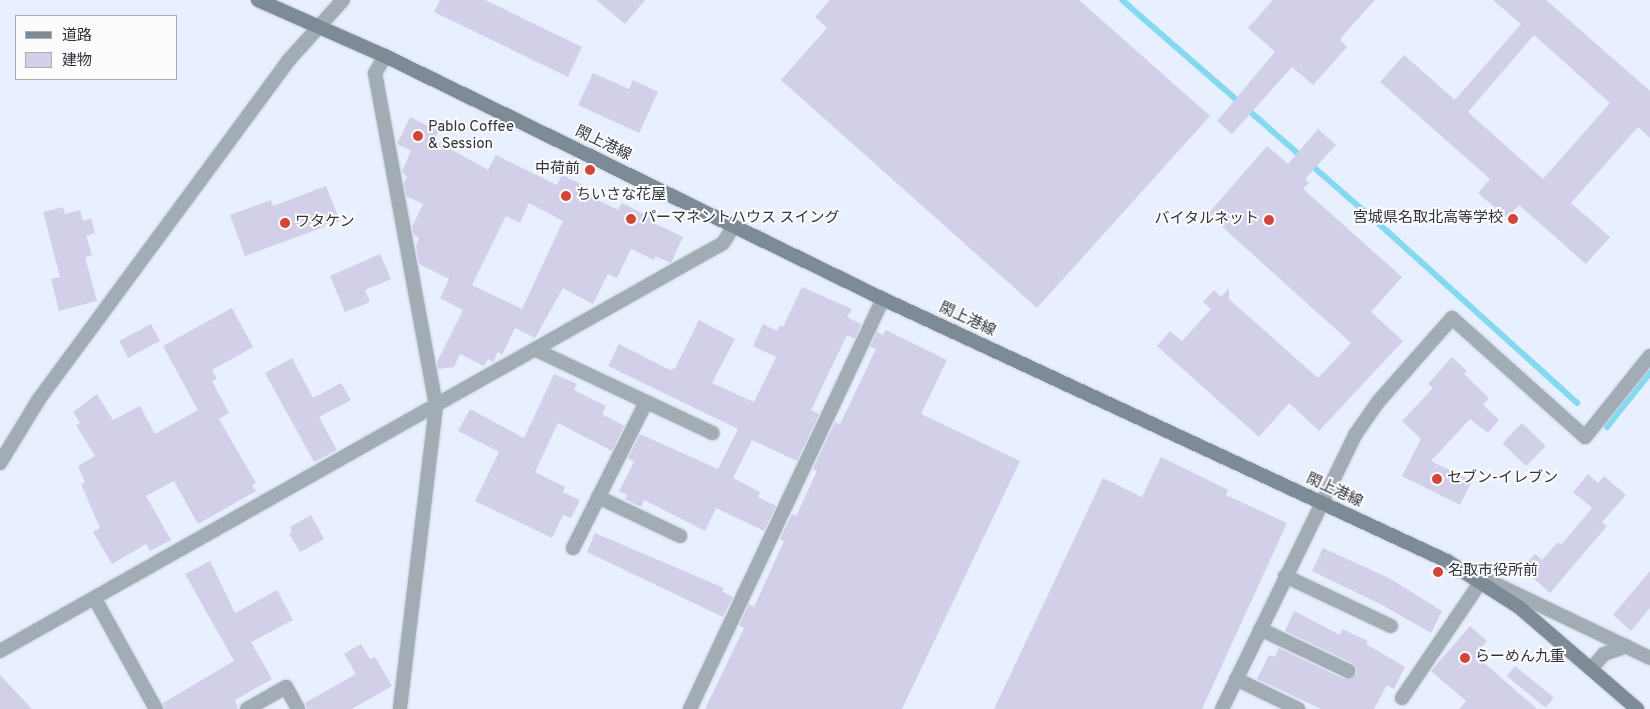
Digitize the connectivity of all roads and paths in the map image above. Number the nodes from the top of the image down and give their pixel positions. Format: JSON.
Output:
{"nodes":[{"id":1,"x":258,"y":0,"type":"edge"},
{"id":2,"x":343,"y":0,"type":"edge"},
{"id":3,"x":318,"y":28,"type":"junction"},
{"id":4,"x":385,"y":56,"type":"junction"},
{"id":5,"x":734,"y":226,"type":"junction"},
{"id":6,"x":883,"y":298,"type":"junction"},
{"id":7,"x":536,"y":350,"type":"junction"},
{"id":8,"x":1650,"y":356,"type":"edge"},
{"id":9,"x":646,"y":402,"type":"junction"},
{"id":10,"x":436,"y":406,"type":"junction"},
{"id":11,"x":712,"y":433,"type":"dead end"},
{"id":12,"x":0,"y":463,"type":"edge"},
{"id":13,"x":598,"y":497,"type":"junction"},
{"id":14,"x":1320,"y":503,"type":"junction"},
{"id":15,"x":680,"y":536,"type":"dead end"},
{"id":16,"x":573,"y":548,"type":"dead end"},
{"id":17,"x":1447,"y":561,"type":"junction"},
{"id":18,"x":1285,"y":576,"type":"junction"},
{"id":19,"x":1480,"y":582,"type":"junction"},
{"id":20,"x":95,"y":599,"type":"junction"},
{"id":21,"x":1391,"y":626,"type":"dead end"},
{"id":22,"x":1260,"y":629,"type":"junction"},
{"id":23,"x":1627,"y":646,"type":"junction"},
{"id":24,"x":0,"y":651,"type":"edge"},
{"id":25,"x":1650,"y":658,"type":"edge"},
{"id":26,"x":1590,"y":669,"type":"junction"},
{"id":27,"x":1348,"y":671,"type":"dead end"},
{"id":28,"x":1236,"y":679,"type":"junction"},
{"id":29,"x":1402,"y":698,"type":"dead end"},
{"id":30,"x":156,"y":709,"type":"edge"},
{"id":31,"x":247,"y":709,"type":"edge"},
{"id":32,"x":298,"y":709,"type":"edge"},
{"id":33,"x":400,"y":709,"type":"edge"},
{"id":34,"x":690,"y":709,"type":"edge"},
{"id":35,"x":1222,"y":709,"type":"edge"},
{"id":36,"x":1298,"y":709,"type":"edge"},
{"id":37,"x":1637,"y":709,"type":"edge"}],
"edges":[{"from":1,"to":3,"type":"main road","name":"閖上港線"},
{"from":2,"to":3,"type":"street"},
{"from":3,"to":4,"type":"main road","name":"閖上港線"},
{"from":3,"to":12,"type":"street"},
{"from":4,"to":5,"type":"main road","name":"閖上港線"},
{"from":4,"to":10,"type":"street"},
{"from":5,"to":6,"type":"main road","name":"閖上港線"},
{"from":5,"to":7,"type":"street"},
{"from":6,"to":14,"type":"main road","name":"閖上港線"},
{"from":6,"to":34,"type":"street"},
{"from":7,"to":9,"type":"street"},
{"from":7,"to":10,"type":"street"},
{"from":8,"to":14,"type":"street"},
{"from":9,"to":11,"type":"street"},
{"from":9,"to":13,"type":"street"},
{"from":10,"to":20,"type":"street"},
{"from":10,"to":33,"type":"street"},
{"from":13,"to":15,"type":"street"},
{"from":13,"to":16,"type":"street"},
{"from":14,"to":17,"type":"main road","name":"閖上港線"},
{"from":14,"to":18,"type":"street"},
{"from":17,"to":19,"type":"main road","name":"閖上港線"},
{"from":17,"to":23,"type":"street"},
{"from":18,"to":21,"type":"street"},
{"from":18,"to":22,"type":"street"},
{"from":19,"to":26,"type":"main road","name":"閖上港線"},
{"from":19,"to":29,"type":"street"},
{"from":20,"to":24,"type":"street"},
{"from":20,"to":30,"type":"street"},
{"from":22,"to":27,"type":"street"},
{"from":22,"to":28,"type":"street"},
{"from":23,"to":25,"type":"street"},
{"from":23,"to":26,"type":"street"},
{"from":26,"to":37,"type":"main road","name":"閖上港線"},
{"from":28,"to":35,"type":"street"},
{"from":28,"to":36,"type":"street"},
{"from":31,"to":32,"type":"street"}]}
